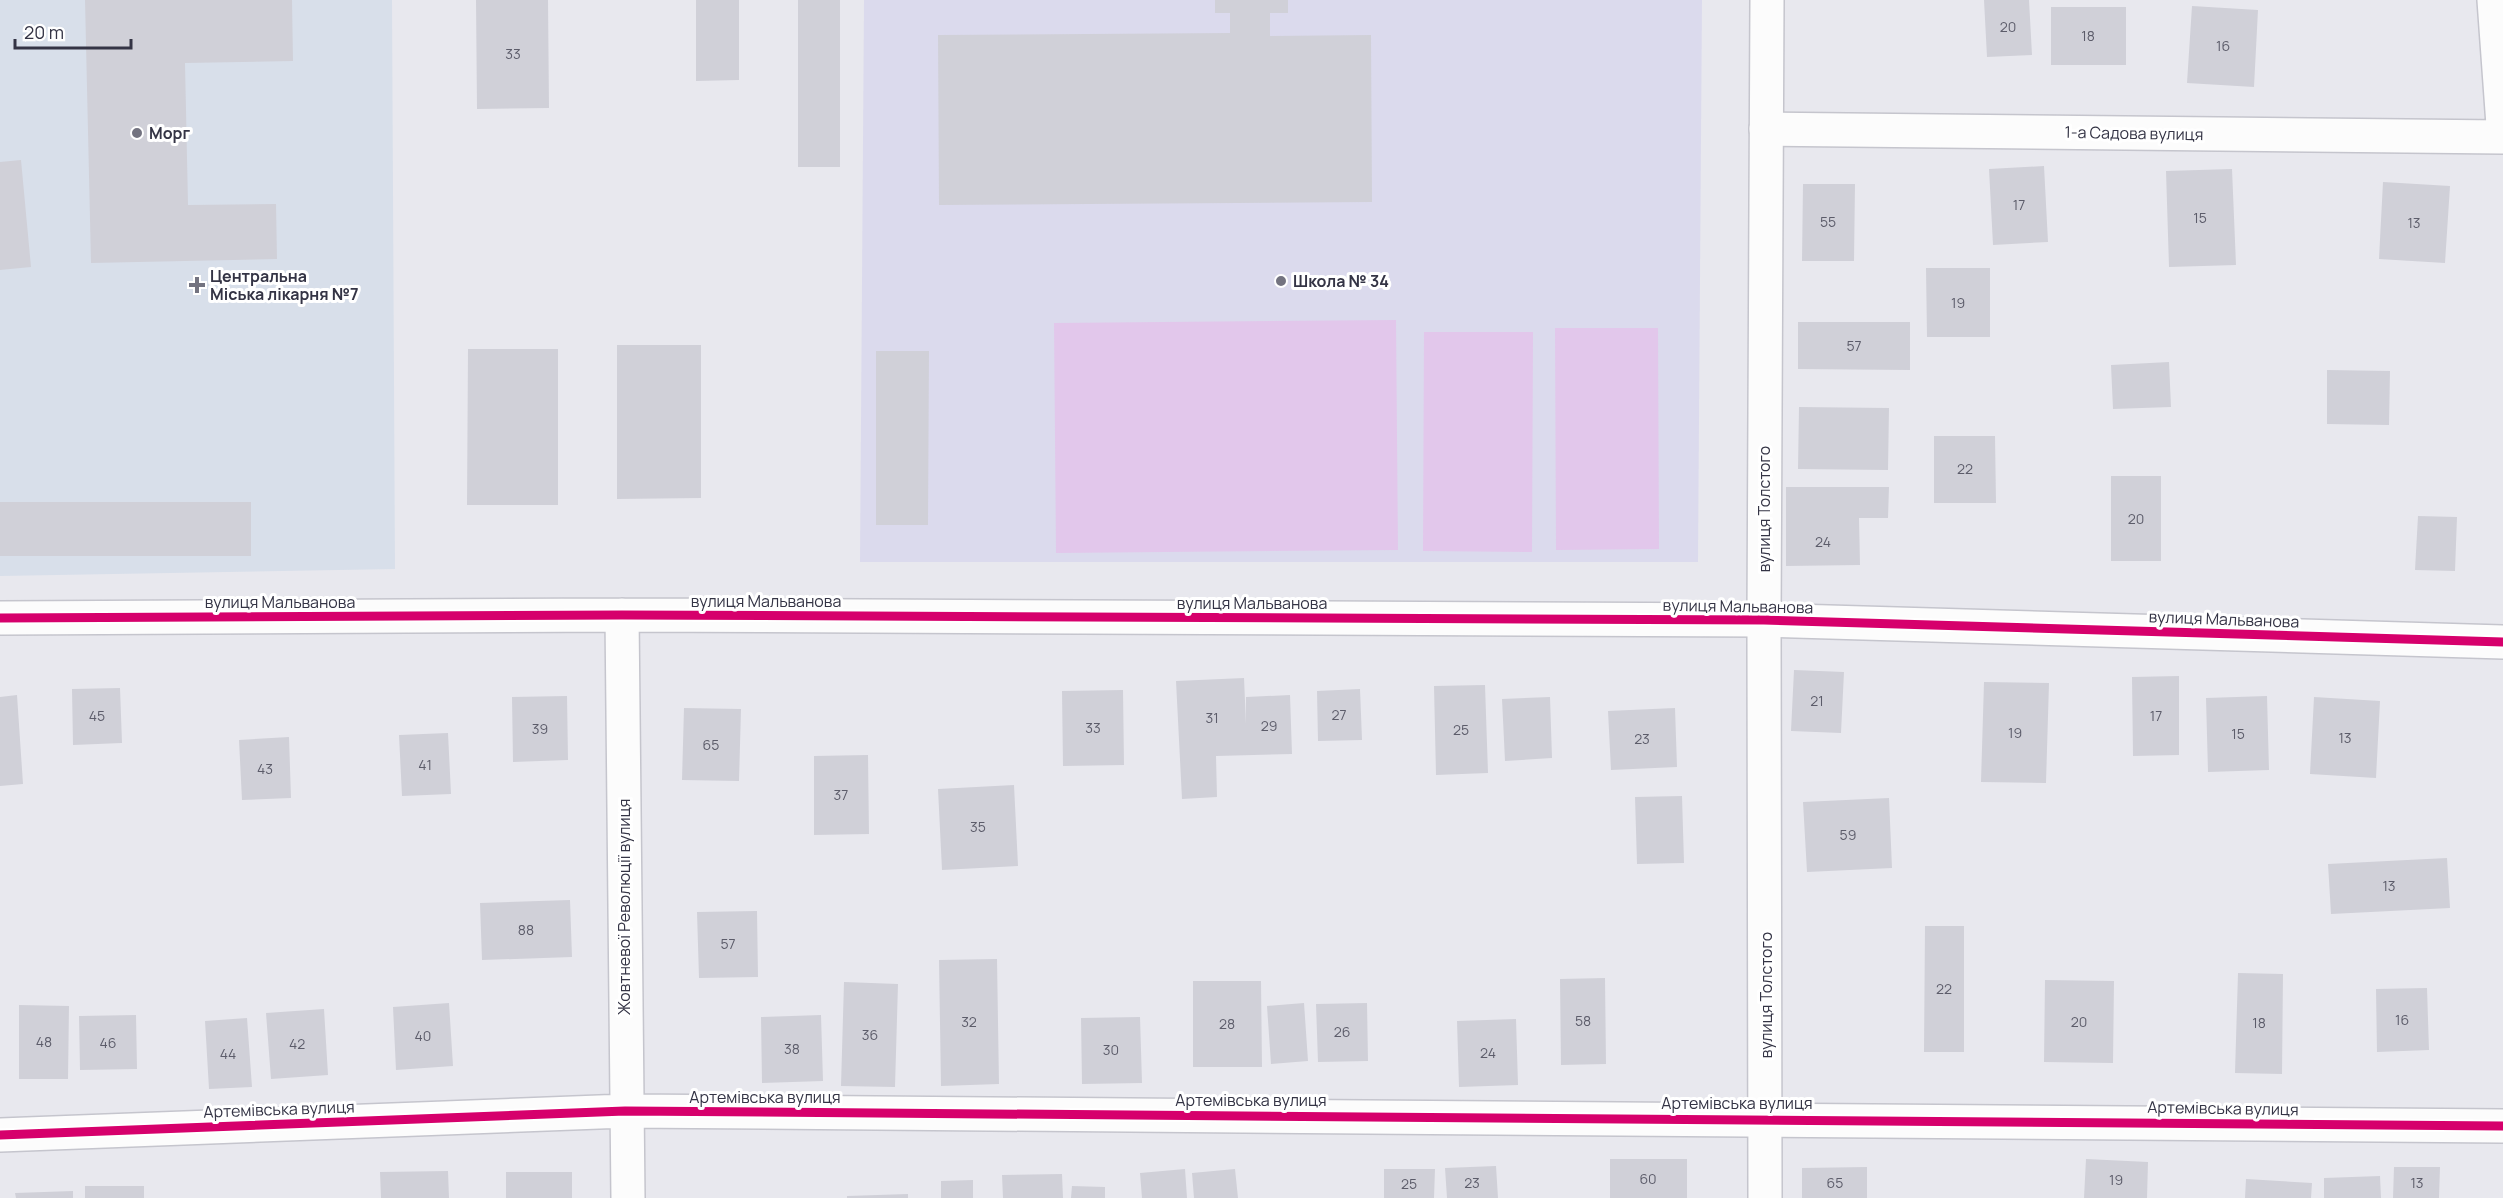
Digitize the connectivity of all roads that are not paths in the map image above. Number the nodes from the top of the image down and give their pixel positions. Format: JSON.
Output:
{"nodes":[{"id":1,"x":1767,"y":0,"type":"edge"},
{"id":2,"x":2494,"y":0,"type":"edge"},
{"id":3,"x":2503,"y":125,"type":"edge"},
{"id":4,"x":1766,"y":129,"type":"junction"},
{"id":5,"x":2503,"y":137,"type":"edge"},
{"id":6,"x":622,"y":615,"type":"junction"},
{"id":7,"x":0,"y":618,"type":"edge"},
{"id":8,"x":1764,"y":620,"type":"junction"},
{"id":9,"x":2503,"y":642,"type":"edge"},
{"id":10,"x":626,"y":1111,"type":"junction"},
{"id":11,"x":1766,"y":1119,"type":"junction"},
{"id":12,"x":2503,"y":1126,"type":"edge"},
{"id":13,"x":0,"y":1134,"type":"edge"},
{"id":14,"x":628,"y":1198,"type":"edge"},
{"id":15,"x":1765,"y":1198,"type":"edge"}],
"edges":[{"from":1,"to":4,"type":"street","name":"вулиця Толстого"},
{"from":2,"to":3,"type":"street"},
{"from":4,"to":5,"type":"street","name":"1-а Садова вулиця"},
{"from":4,"to":8,"type":"street","name":"вулиця Толстого"},
{"from":6,"to":7,"type":"street","name":"вулиця Мальванова"},
{"from":6,"to":8,"type":"street","name":"вулиця Мальванова"},
{"from":6,"to":10,"type":"street","name":"Жовтневої Революції вулиця"},
{"from":8,"to":9,"type":"street","name":"вулиця Мальванова"},
{"from":8,"to":11,"type":"street","name":"вулиця Толстого"},
{"from":10,"to":11,"type":"street","name":"Артемівська вулиця"},
{"from":10,"to":13,"type":"street","name":"Артемівська вулиця"},
{"from":10,"to":14,"type":"street","name":"Жовтневої Революції вулиця"},
{"from":11,"to":12,"type":"street","name":"Артемівська вулиця"},
{"from":11,"to":15,"type":"street","name":"вулиця Толстого"}]}
